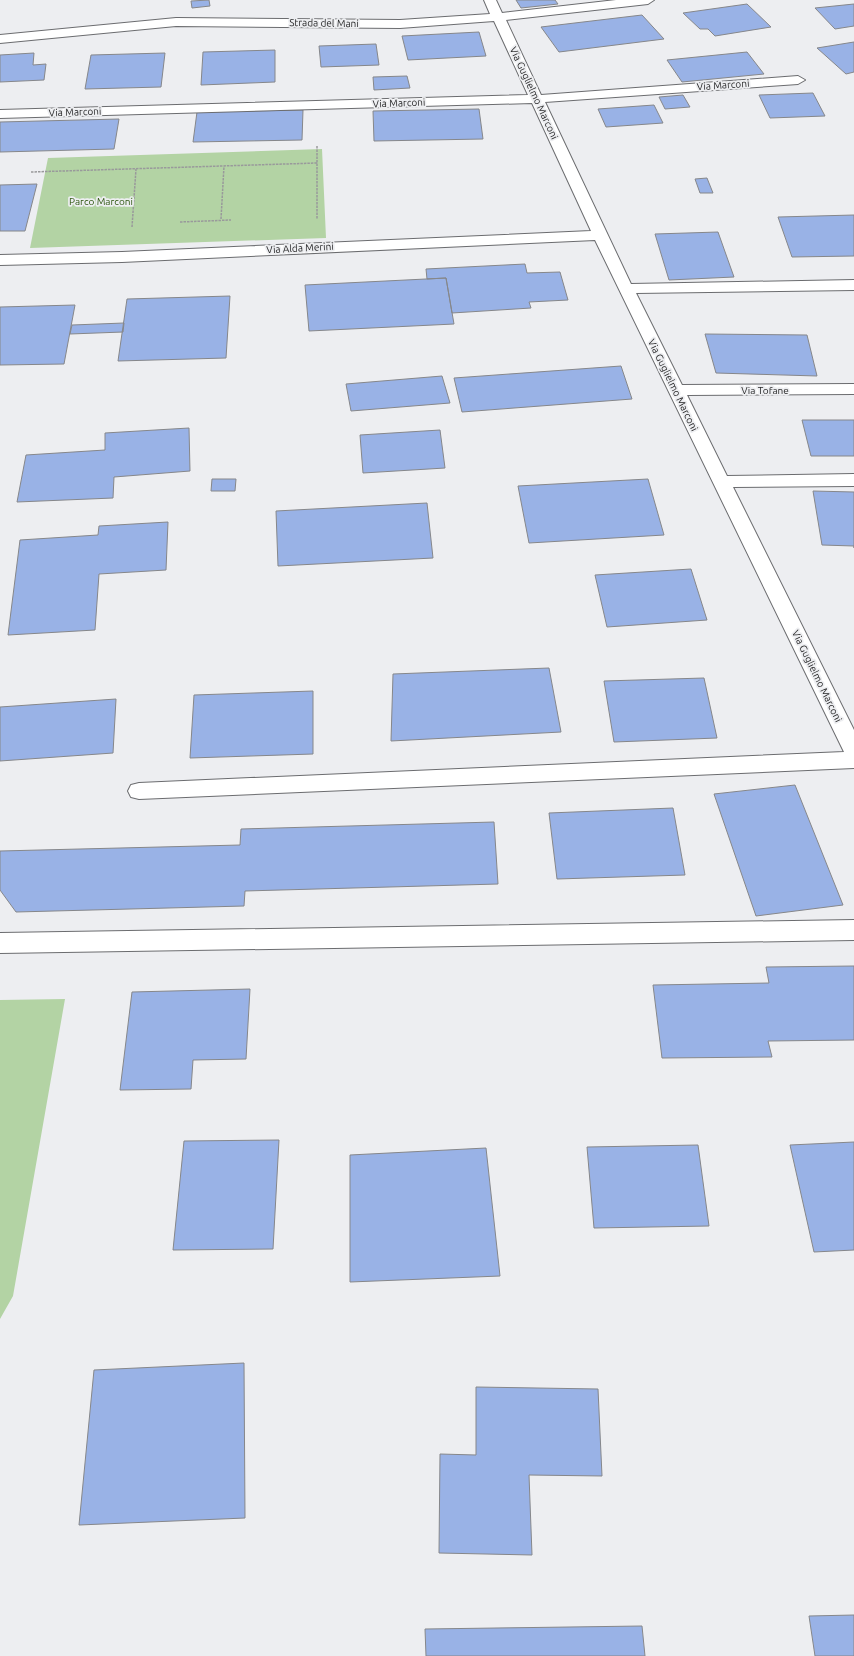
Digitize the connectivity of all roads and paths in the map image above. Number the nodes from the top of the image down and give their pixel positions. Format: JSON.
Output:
{"nodes":[{"id":1,"x":490,"y":0,"type":"edge"},
{"id":2,"x":648,"y":0,"type":"edge"},
{"id":3,"x":499,"y":17,"type":"junction"},
{"id":4,"x":0,"y":39,"type":"edge"},
{"id":5,"x":798,"y":80,"type":"dead end"},
{"id":6,"x":536,"y":99,"type":"junction"},
{"id":7,"x":0,"y":114,"type":"edge"},
{"id":8,"x":317,"y":146,"type":"dead end"},
{"id":9,"x":317,"y":163,"type":"junction"},
{"id":10,"x":224,"y":166,"type":"junction"},
{"id":11,"x":136,"y":168,"type":"junction"},
{"id":12,"x":31,"y":172,"type":"dead end"},
{"id":13,"x":221,"y":219,"type":"dead end"},
{"id":14,"x":317,"y":222,"type":"dead end"},
{"id":15,"x":132,"y":229,"type":"dead end"},
{"id":16,"x":601,"y":235,"type":"junction"},
{"id":17,"x":0,"y":260,"type":"edge"},
{"id":18,"x":854,"y":285,"type":"edge"},
{"id":19,"x":626,"y":289,"type":"junction"},
{"id":20,"x":854,"y":389,"type":"edge"},
{"id":21,"x":676,"y":390,"type":"junction"},
{"id":22,"x":854,"y":480,"type":"edge"},
{"id":23,"x":722,"y":482,"type":"junction"},
{"id":24,"x":854,"y":751,"type":"edge"},
{"id":25,"x":854,"y":760,"type":"edge"},
{"id":26,"x":139,"y":791,"type":"dead end"},
{"id":27,"x":854,"y":930,"type":"edge"},
{"id":28,"x":0,"y":942,"type":"edge"}],
"edges":[{"from":1,"to":3,"type":"street","name":"Via Guglielmo Marconi"},
{"from":2,"to":3,"type":"street","name":"Strada del Mani"},
{"from":3,"to":4,"type":"street","name":"Strada del Mani"},
{"from":3,"to":6,"type":"street","name":"Via Guglielmo Marconi"},
{"from":5,"to":6,"type":"street","name":"Via Marconi"},
{"from":6,"to":7,"type":"street","name":"Via Marconi"},
{"from":6,"to":16,"type":"street","name":"Via Guglielmo Marconi"},
{"from":8,"to":9,"type":"path"},
{"from":9,"to":10,"type":"path"},
{"from":9,"to":14,"type":"path"},
{"from":10,"to":11,"type":"path"},
{"from":10,"to":13,"type":"path"},
{"from":11,"to":12,"type":"path"},
{"from":11,"to":15,"type":"path"},
{"from":16,"to":17,"type":"street","name":"Via Alda Merini"},
{"from":16,"to":19,"type":"street","name":"Via Guglielmo Marconi"},
{"from":18,"to":19,"type":"street"},
{"from":19,"to":21,"type":"street","name":"Via Guglielmo Marconi"},
{"from":20,"to":21,"type":"street","name":"Via Tofane"},
{"from":21,"to":23,"type":"street","name":"Via Guglielmo Marconi"},
{"from":22,"to":23,"type":"street"},
{"from":23,"to":24,"type":"street","name":"Via Guglielmo Marconi"},
{"from":25,"to":26,"type":"street"},
{"from":27,"to":28,"type":"street"}]}
